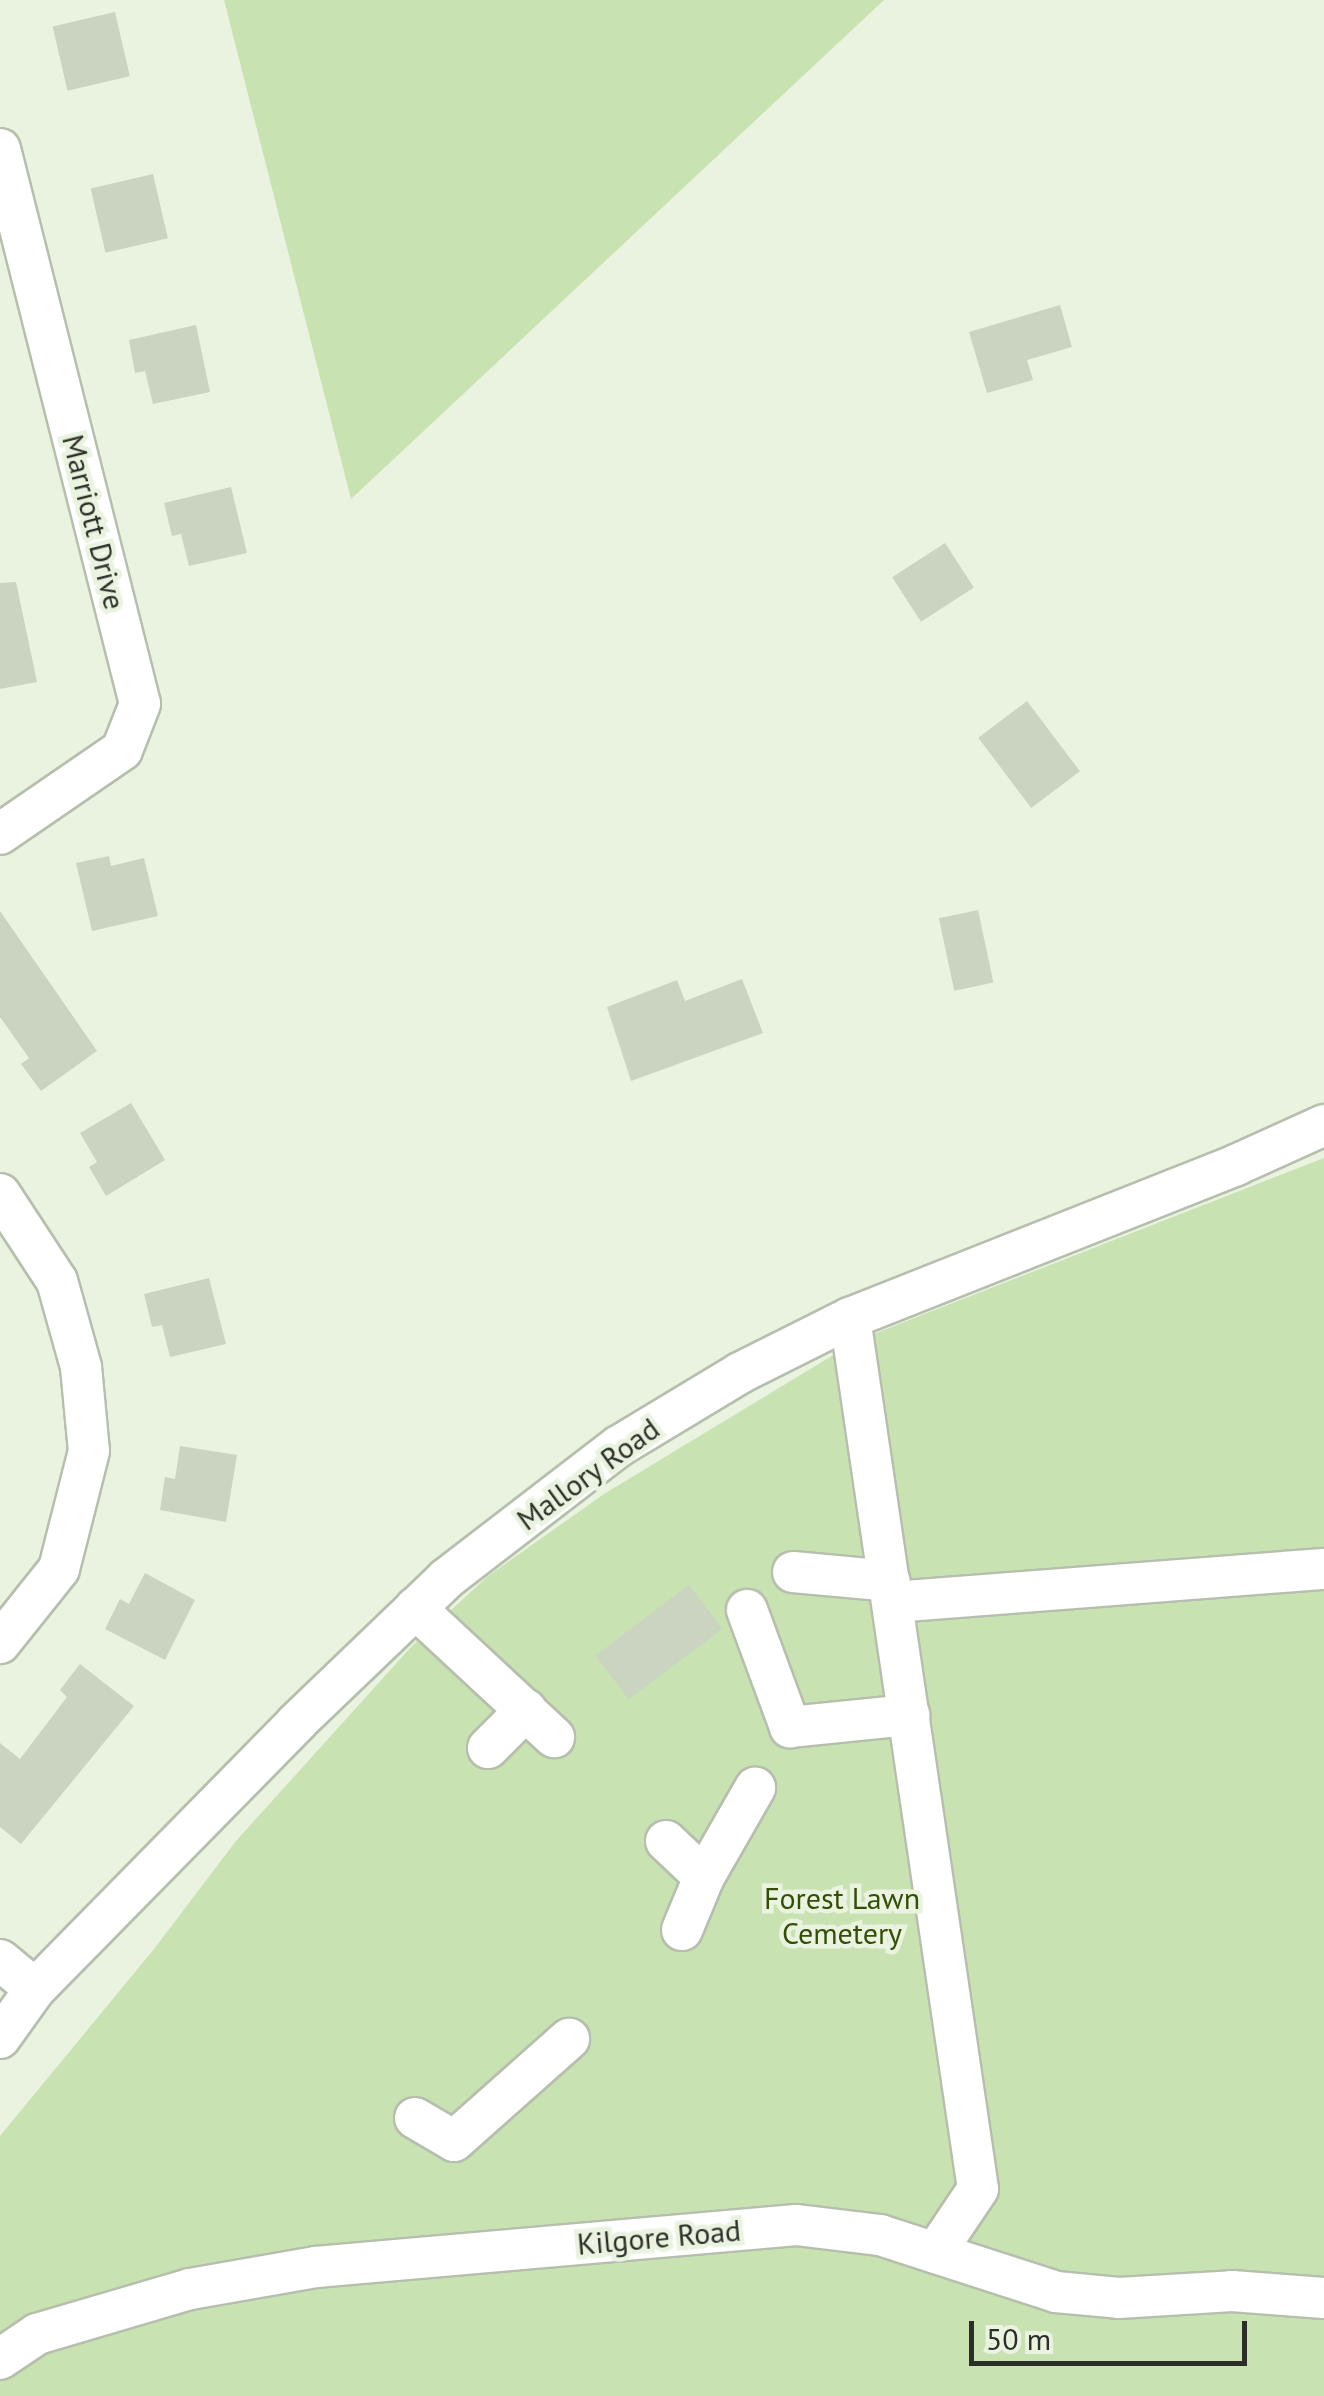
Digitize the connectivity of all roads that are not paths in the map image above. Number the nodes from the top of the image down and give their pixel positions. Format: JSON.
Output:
{"nodes":[{"id":1,"x":0,"y":149,"type":"edge"},
{"id":2,"x":0,"y":834,"type":"edge"},
{"id":3,"x":1324,"y":1125,"type":"edge"},
{"id":4,"x":0,"y":1194,"type":"edge"},
{"id":5,"x":850,"y":1318,"type":"junction"},
{"id":6,"x":1324,"y":1568,"type":"edge"},
{"id":7,"x":793,"y":1572,"type":"dead end"},
{"id":8,"x":892,"y":1592,"type":"junction"},
{"id":9,"x":415,"y":1608,"type":"junction"},
{"id":10,"x":746,"y":1610,"type":"dead end"},
{"id":11,"x":0,"y":1643,"type":"edge"},
{"id":12,"x":910,"y":1716,"type":"junction"},
{"id":13,"x":488,"y":1748,"type":"dead end"},
{"id":14,"x":755,"y":1788,"type":"dead end"},
{"id":15,"x":666,"y":1841,"type":"dead end"},
{"id":16,"x":704,"y":1876,"type":"junction"},
{"id":17,"x":682,"y":1930,"type":"dead end"},
{"id":18,"x":0,"y":1960,"type":"edge"},
{"id":19,"x":35,"y":1989,"type":"junction"},
{"id":20,"x":0,"y":2038,"type":"edge"},
{"id":21,"x":569,"y":2039,"type":"dead end"},
{"id":22,"x":415,"y":2118,"type":"dead end"},
{"id":23,"x":934,"y":2253,"type":"junction"},
{"id":24,"x":1324,"y":2298,"type":"edge"},
{"id":25,"x":0,"y":2359,"type":"edge"}],
"edges":[{"from":1,"to":2,"type":"street","name":"Marriott Drive"},
{"from":3,"to":5,"type":"street","name":"Mallory Road"},
{"from":4,"to":11,"type":"street"},
{"from":5,"to":8,"type":"street"},
{"from":5,"to":9,"type":"street","name":"Mallory Road"},
{"from":6,"to":8,"type":"street"},
{"from":7,"to":8,"type":"street"},
{"from":8,"to":12,"type":"street"},
{"from":9,"to":13,"type":"street"},
{"from":9,"to":19,"type":"street","name":"Mallory Road"},
{"from":10,"to":12,"type":"street"},
{"from":12,"to":23,"type":"street"},
{"from":14,"to":16,"type":"street"},
{"from":15,"to":16,"type":"street"},
{"from":16,"to":17,"type":"street"},
{"from":18,"to":19,"type":"street"},
{"from":19,"to":20,"type":"street","name":"Mallory Road"},
{"from":21,"to":22,"type":"street"},
{"from":23,"to":24,"type":"street","name":"Kilgore Road"},
{"from":23,"to":25,"type":"street","name":"Kilgore Road"}]}
